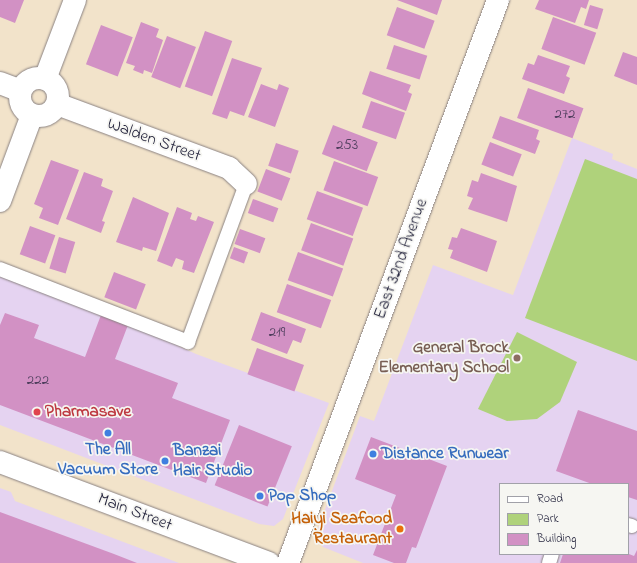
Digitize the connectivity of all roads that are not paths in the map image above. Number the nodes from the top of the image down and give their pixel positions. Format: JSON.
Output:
{"nodes":[{"id":1,"x":75,"y":0,"type":"edge"},
{"id":2,"x":498,"y":0,"type":"edge"},
{"id":3,"x":45,"y":79,"type":"junction"},
{"id":4,"x":0,"y":83,"type":"edge"},
{"id":5,"x":21,"y":91,"type":"junction"},
{"id":6,"x":57,"y":104,"type":"junction"},
{"id":7,"x":32,"y":115,"type":"junction"},
{"id":8,"x":246,"y":184,"type":"joint"},
{"id":9,"x":0,"y":201,"type":"edge"},
{"id":10,"x":0,"y":269,"type":"edge"},
{"id":11,"x":0,"y":462,"type":"edge"},
{"id":12,"x":269,"y":563,"type":"edge"},
{"id":13,"x":288,"y":563,"type":"edge"}],
"edges":[{"from":1,"to":3,"type":"street"},
{"from":2,"to":13,"type":"street","name":"East 32nd Avenue"},
{"from":3,"to":5,"type":"street"},
{"from":3,"to":6,"type":"street"},
{"from":4,"to":5,"type":"street"},
{"from":5,"to":7,"type":"street"},
{"from":6,"to":7,"type":"street"},
{"from":6,"to":8,"type":"street","name":"Walden Street"},
{"from":7,"to":9,"type":"street"},
{"from":8,"to":10,"type":"lane"},
{"from":11,"to":12,"type":"street","name":"Main Street"}]}
